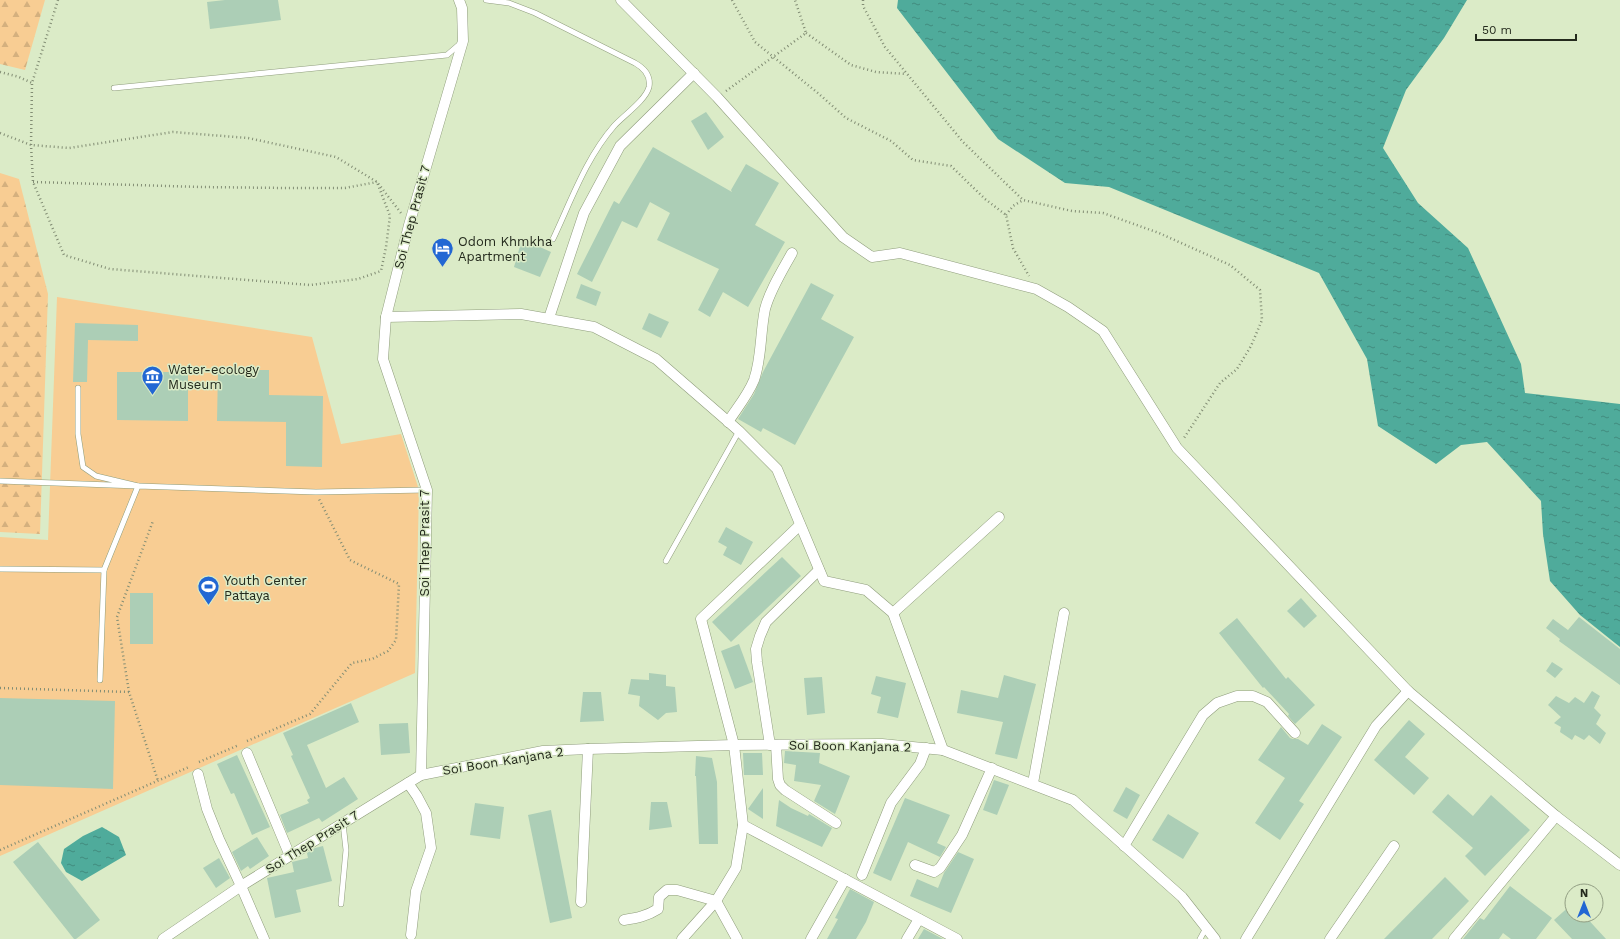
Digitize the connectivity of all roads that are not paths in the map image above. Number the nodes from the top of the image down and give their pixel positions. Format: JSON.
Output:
{"nodes":[{"id":1,"x":459,"y":0,"type":"edge"},
{"id":2,"x":486,"y":0,"type":"edge"},
{"id":3,"x":621,"y":0,"type":"edge"},
{"id":4,"x":463,"y":42,"type":"junction"},
{"id":5,"x":694,"y":73,"type":"junction"},
{"id":6,"x":114,"y":88,"type":"dead end"},
{"id":7,"x":553,"y":239,"type":"dead end"},
{"id":8,"x":792,"y":253,"type":"dead end"},
{"id":9,"x":386,"y":317,"type":"junction"},
{"id":10,"x":549,"y":318,"type":"junction"},
{"id":11,"x":78,"y":388,"type":"dead end"},
{"id":12,"x":728,"y":422,"type":"junction"},
{"id":13,"x":739,"y":431,"type":"junction"},
{"id":14,"x":0,"y":481,"type":"edge"},
{"id":15,"x":138,"y":486,"type":"junction"},
{"id":16,"x":427,"y":490,"type":"junction"},
{"id":17,"x":999,"y":517,"type":"dead end"},
{"id":18,"x":800,"y":525,"type":"junction"},
{"id":19,"x":666,"y":561,"type":"dead end"},
{"id":20,"x":0,"y":568,"type":"edge"},
{"id":21,"x":104,"y":570,"type":"junction"},
{"id":22,"x":819,"y":570,"type":"junction"},
{"id":23,"x":893,"y":613,"type":"junction"},
{"id":24,"x":1064,"y":613,"type":"dead end"},
{"id":25,"x":100,"y":680,"type":"dead end"},
{"id":26,"x":1408,"y":691,"type":"junction"},
{"id":27,"x":1295,"y":732,"type":"dead end"},
{"id":28,"x":734,"y":745,"type":"junction"},
{"id":29,"x":773,"y":745,"type":"junction"},
{"id":30,"x":926,"y":748,"type":"junction"},
{"id":31,"x":588,"y":749,"type":"junction"},
{"id":32,"x":943,"y":750,"type":"junction"},
{"id":33,"x":248,"y":753,"type":"dead end"},
{"id":34,"x":992,"y":768,"type":"junction"},
{"id":35,"x":198,"y":774,"type":"dead end"},
{"id":36,"x":421,"y":775,"type":"junction"},
{"id":37,"x":408,"y":783,"type":"junction"},
{"id":38,"x":1033,"y":784,"type":"junction"},
{"id":39,"x":1556,"y":816,"type":"junction"},
{"id":40,"x":343,"y":823,"type":"junction"},
{"id":41,"x":836,"y":823,"type":"dead end"},
{"id":42,"x":743,"y":825,"type":"junction"},
{"id":43,"x":1124,"y":846,"type":"junction"},
{"id":44,"x":1394,"y":846,"type":"dead end"},
{"id":45,"x":290,"y":856,"type":"junction"},
{"id":46,"x":915,"y":865,"type":"dead end"},
{"id":47,"x":1620,"y":865,"type":"edge"},
{"id":48,"x":862,"y":874,"type":"dead end"},
{"id":49,"x":845,"y":878,"type":"junction"},
{"id":50,"x":241,"y":886,"type":"junction"},
{"id":51,"x":716,"y":901,"type":"junction"},
{"id":52,"x":581,"y":902,"type":"dead end"},
{"id":53,"x":341,"y":904,"type":"dead end"},
{"id":54,"x":919,"y":919,"type":"junction"},
{"id":55,"x":624,"y":920,"type":"dead end"},
{"id":56,"x":1206,"y":928,"type":"junction"},
{"id":57,"x":411,"y":935,"type":"dead end"},
{"id":58,"x":163,"y":939,"type":"edge"},
{"id":59,"x":264,"y":939,"type":"edge"},
{"id":60,"x":682,"y":939,"type":"edge"},
{"id":61,"x":737,"y":939,"type":"edge"},
{"id":62,"x":811,"y":939,"type":"edge"},
{"id":63,"x":907,"y":939,"type":"edge"},
{"id":64,"x":957,"y":939,"type":"edge"},
{"id":65,"x":1200,"y":939,"type":"edge"},
{"id":66,"x":1214,"y":939,"type":"edge"},
{"id":67,"x":1246,"y":939,"type":"edge"},
{"id":68,"x":1330,"y":939,"type":"edge"},
{"id":69,"x":1454,"y":939,"type":"edge"}],
"edges":[{"from":1,"to":4,"type":"street","name":"Soi Thep Prasit 7"},
{"from":2,"to":7,"type":"lane"},
{"from":3,"to":5,"type":"street"},
{"from":4,"to":6,"type":"lane"},
{"from":4,"to":9,"type":"street","name":"Soi Thep Prasit 7"},
{"from":5,"to":10,"type":"street"},
{"from":5,"to":26,"type":"street"},
{"from":8,"to":12,"type":"street"},
{"from":9,"to":10,"type":"street"},
{"from":9,"to":16,"type":"street","name":"Soi Thep Prasit 7"},
{"from":10,"to":12,"type":"street"},
{"from":11,"to":15,"type":"lane"},
{"from":12,"to":13,"type":"street"},
{"from":13,"to":18,"type":"street"},
{"from":13,"to":19,"type":"lane"},
{"from":14,"to":15,"type":"lane"},
{"from":15,"to":16,"type":"lane"},
{"from":15,"to":21,"type":"lane"},
{"from":16,"to":36,"type":"street","name":"Soi Thep Prasit 7"},
{"from":17,"to":23,"type":"street"},
{"from":18,"to":22,"type":"street"},
{"from":18,"to":28,"type":"street"},
{"from":20,"to":21,"type":"lane"},
{"from":21,"to":25,"type":"lane"},
{"from":22,"to":23,"type":"street"},
{"from":22,"to":29,"type":"street"},
{"from":23,"to":32,"type":"street"},
{"from":24,"to":38,"type":"street"},
{"from":26,"to":39,"type":"street"},
{"from":26,"to":67,"type":"street"},
{"from":27,"to":43,"type":"street"},
{"from":28,"to":29,"type":"street","name":"Soi Boon Kanjana 2"},
{"from":28,"to":31,"type":"street","name":"Soi Boon Kanjana 2"},
{"from":28,"to":42,"type":"street"},
{"from":29,"to":30,"type":"street","name":"Soi Boon Kanjana 2"},
{"from":29,"to":41,"type":"street"},
{"from":30,"to":32,"type":"street","name":"Soi Boon Kanjana 2"},
{"from":30,"to":48,"type":"street"},
{"from":31,"to":36,"type":"street","name":"Soi Boon Kanjana 2"},
{"from":31,"to":52,"type":"street"},
{"from":32,"to":34,"type":"street","name":"Soi Boon Kanjana 2"},
{"from":33,"to":45,"type":"street"},
{"from":34,"to":38,"type":"street","name":"Soi Boon Kanjana 2"},
{"from":34,"to":46,"type":"street"},
{"from":35,"to":50,"type":"street"},
{"from":36,"to":37,"type":"street","name":"Soi Thep Prasit 7"},
{"from":37,"to":40,"type":"street","name":"Soi Thep Prasit 7"},
{"from":37,"to":57,"type":"street"},
{"from":38,"to":43,"type":"street","name":"Soi Boon Kanjana 2"},
{"from":39,"to":47,"type":"street"},
{"from":39,"to":69,"type":"street"},
{"from":40,"to":45,"type":"street","name":"Soi Thep Prasit 7"},
{"from":40,"to":53,"type":"lane"},
{"from":42,"to":49,"type":"street"},
{"from":42,"to":51,"type":"street"},
{"from":43,"to":56,"type":"street","name":"Soi Boon Kanjana 2"},
{"from":44,"to":68,"type":"street"},
{"from":45,"to":50,"type":"street","name":"Soi Thep Prasit 7"},
{"from":49,"to":54,"type":"street"},
{"from":49,"to":62,"type":"street"},
{"from":50,"to":58,"type":"street","name":"Soi Thep Prasit 7"},
{"from":50,"to":59,"type":"street"},
{"from":51,"to":55,"type":"street"},
{"from":51,"to":60,"type":"street"},
{"from":51,"to":61,"type":"street"},
{"from":54,"to":63,"type":"street"},
{"from":54,"to":64,"type":"street"},
{"from":56,"to":65,"type":"lane"},
{"from":56,"to":66,"type":"street","name":"Soi Boon Kanjana 2"}]}
